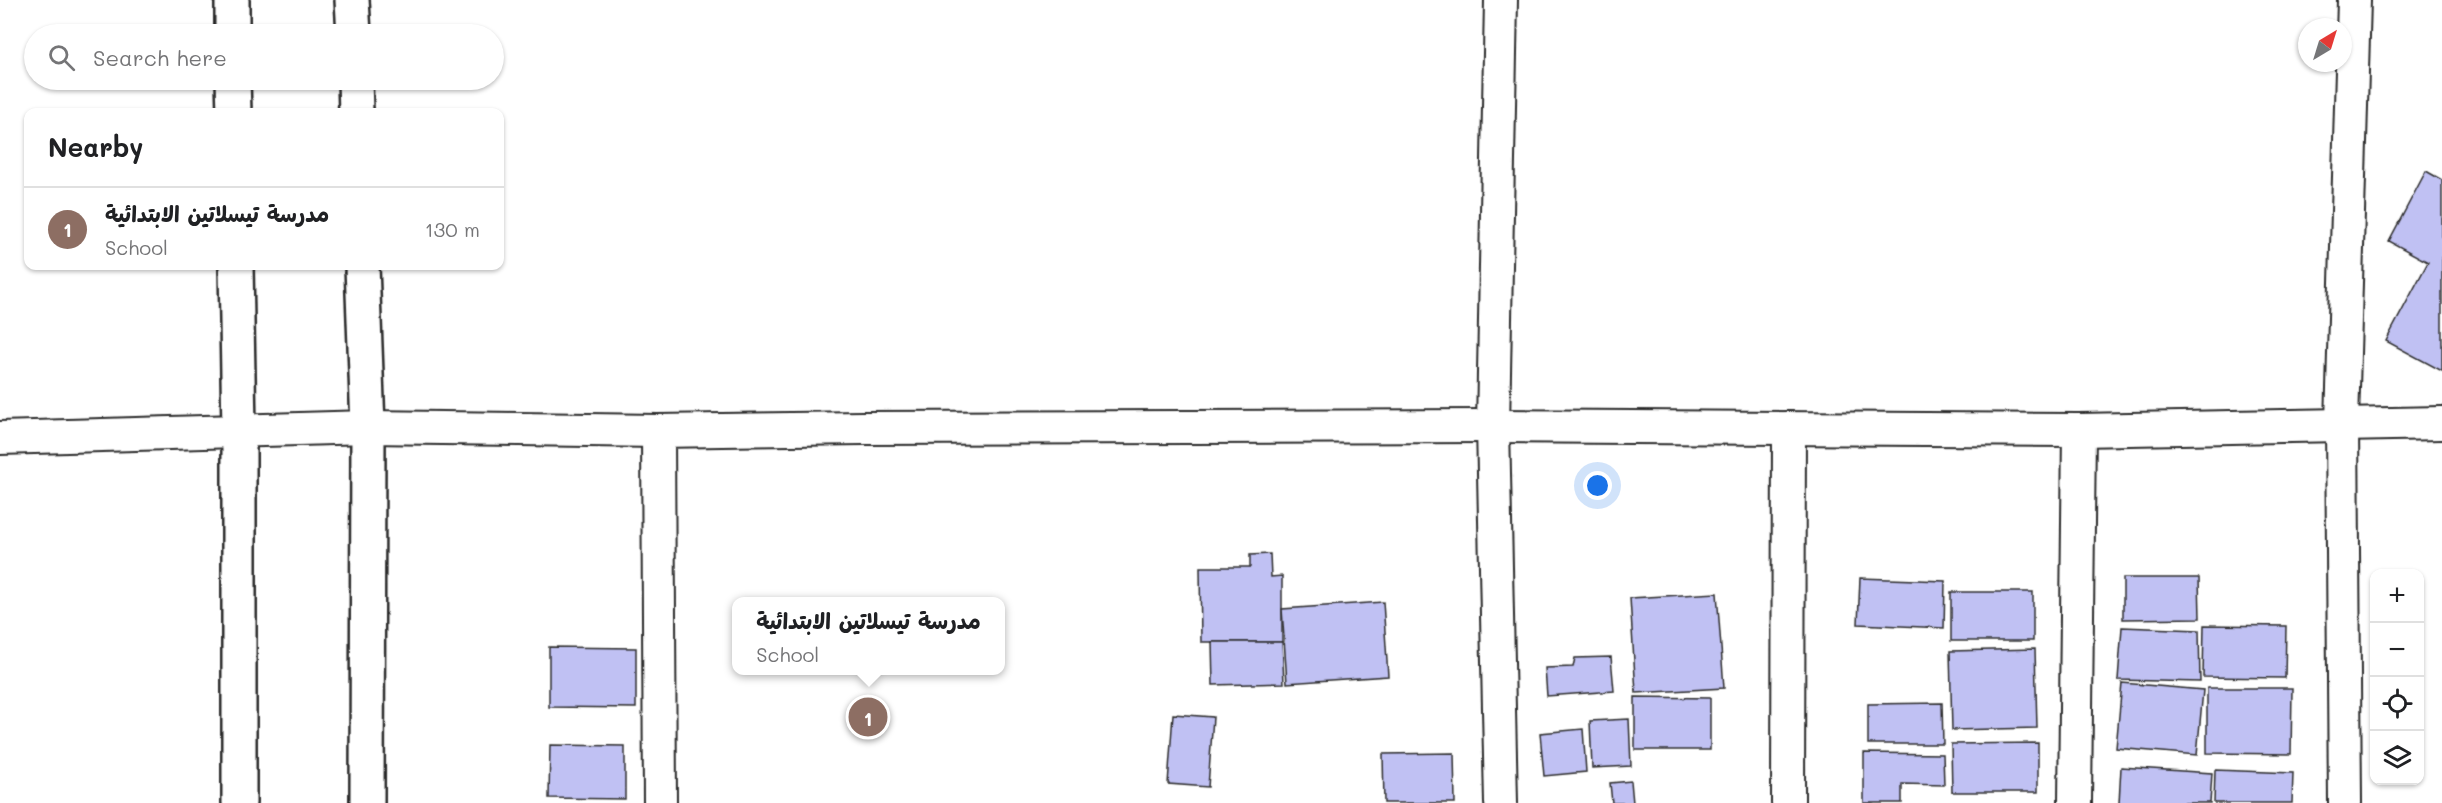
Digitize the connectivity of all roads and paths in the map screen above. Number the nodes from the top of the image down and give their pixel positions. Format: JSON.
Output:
{"nodes":[{"id":1,"x":232,"y":0,"type":"edge"},
{"id":2,"x":352,"y":0,"type":"edge"},
{"id":3,"x":1501,"y":0,"type":"edge"},
{"id":4,"x":2354,"y":0,"type":"edge"},
{"id":5,"x":232,"y":24,"type":"edge"},
{"id":6,"x":353,"y":24,"type":"edge"},
{"id":7,"x":233,"y":90,"type":"edge"},
{"id":8,"x":355,"y":90,"type":"edge"},
{"id":9,"x":234,"y":108,"type":"edge"},
{"id":10,"x":356,"y":108,"type":"edge"},
{"id":11,"x":236,"y":270,"type":"edge"},
{"id":12,"x":362,"y":270,"type":"edge"},
{"id":13,"x":2442,"y":423,"type":"edge"},
{"id":14,"x":2342,"y":424,"type":"junction"},
{"id":15,"x":1493,"y":426,"type":"junction"},
{"id":16,"x":368,"y":427,"type":"junction"},
{"id":17,"x":1789,"y":428,"type":"junction"},
{"id":18,"x":239,"y":430,"type":"junction"},
{"id":19,"x":2079,"y":430,"type":"junction"},
{"id":20,"x":658,"y":431,"type":"junction"},
{"id":21,"x":0,"y":438,"type":"edge"},
{"id":22,"x":239,"y":803,"type":"edge"},
{"id":23,"x":367,"y":803,"type":"edge"},
{"id":24,"x":660,"y":803,"type":"edge"},
{"id":25,"x":1501,"y":803,"type":"edge"},
{"id":26,"x":1788,"y":803,"type":"edge"},
{"id":27,"x":2075,"y":803,"type":"edge"},
{"id":28,"x":2345,"y":803,"type":"edge"}],
"edges":[{"from":1,"to":5,"type":"main road"},
{"from":2,"to":6,"type":"main road"},
{"from":3,"to":15,"type":"street"},
{"from":4,"to":14,"type":"street"},
{"from":7,"to":9,"type":"main road"},
{"from":8,"to":10,"type":"main road"},
{"from":11,"to":18,"type":"main road"},
{"from":12,"to":16,"type":"main road"},
{"from":13,"to":14,"type":"street"},
{"from":14,"to":19,"type":"street"},
{"from":14,"to":28,"type":"street"},
{"from":15,"to":17,"type":"street"},
{"from":15,"to":20,"type":"street"},
{"from":15,"to":25,"type":"street"},
{"from":16,"to":18,"type":"street"},
{"from":16,"to":20,"type":"street"},
{"from":16,"to":23,"type":"main road"},
{"from":17,"to":19,"type":"street"},
{"from":17,"to":26,"type":"street"},
{"from":18,"to":21,"type":"street"},
{"from":18,"to":22,"type":"main road"},
{"from":19,"to":27,"type":"street"},
{"from":20,"to":24,"type":"street"}]}
